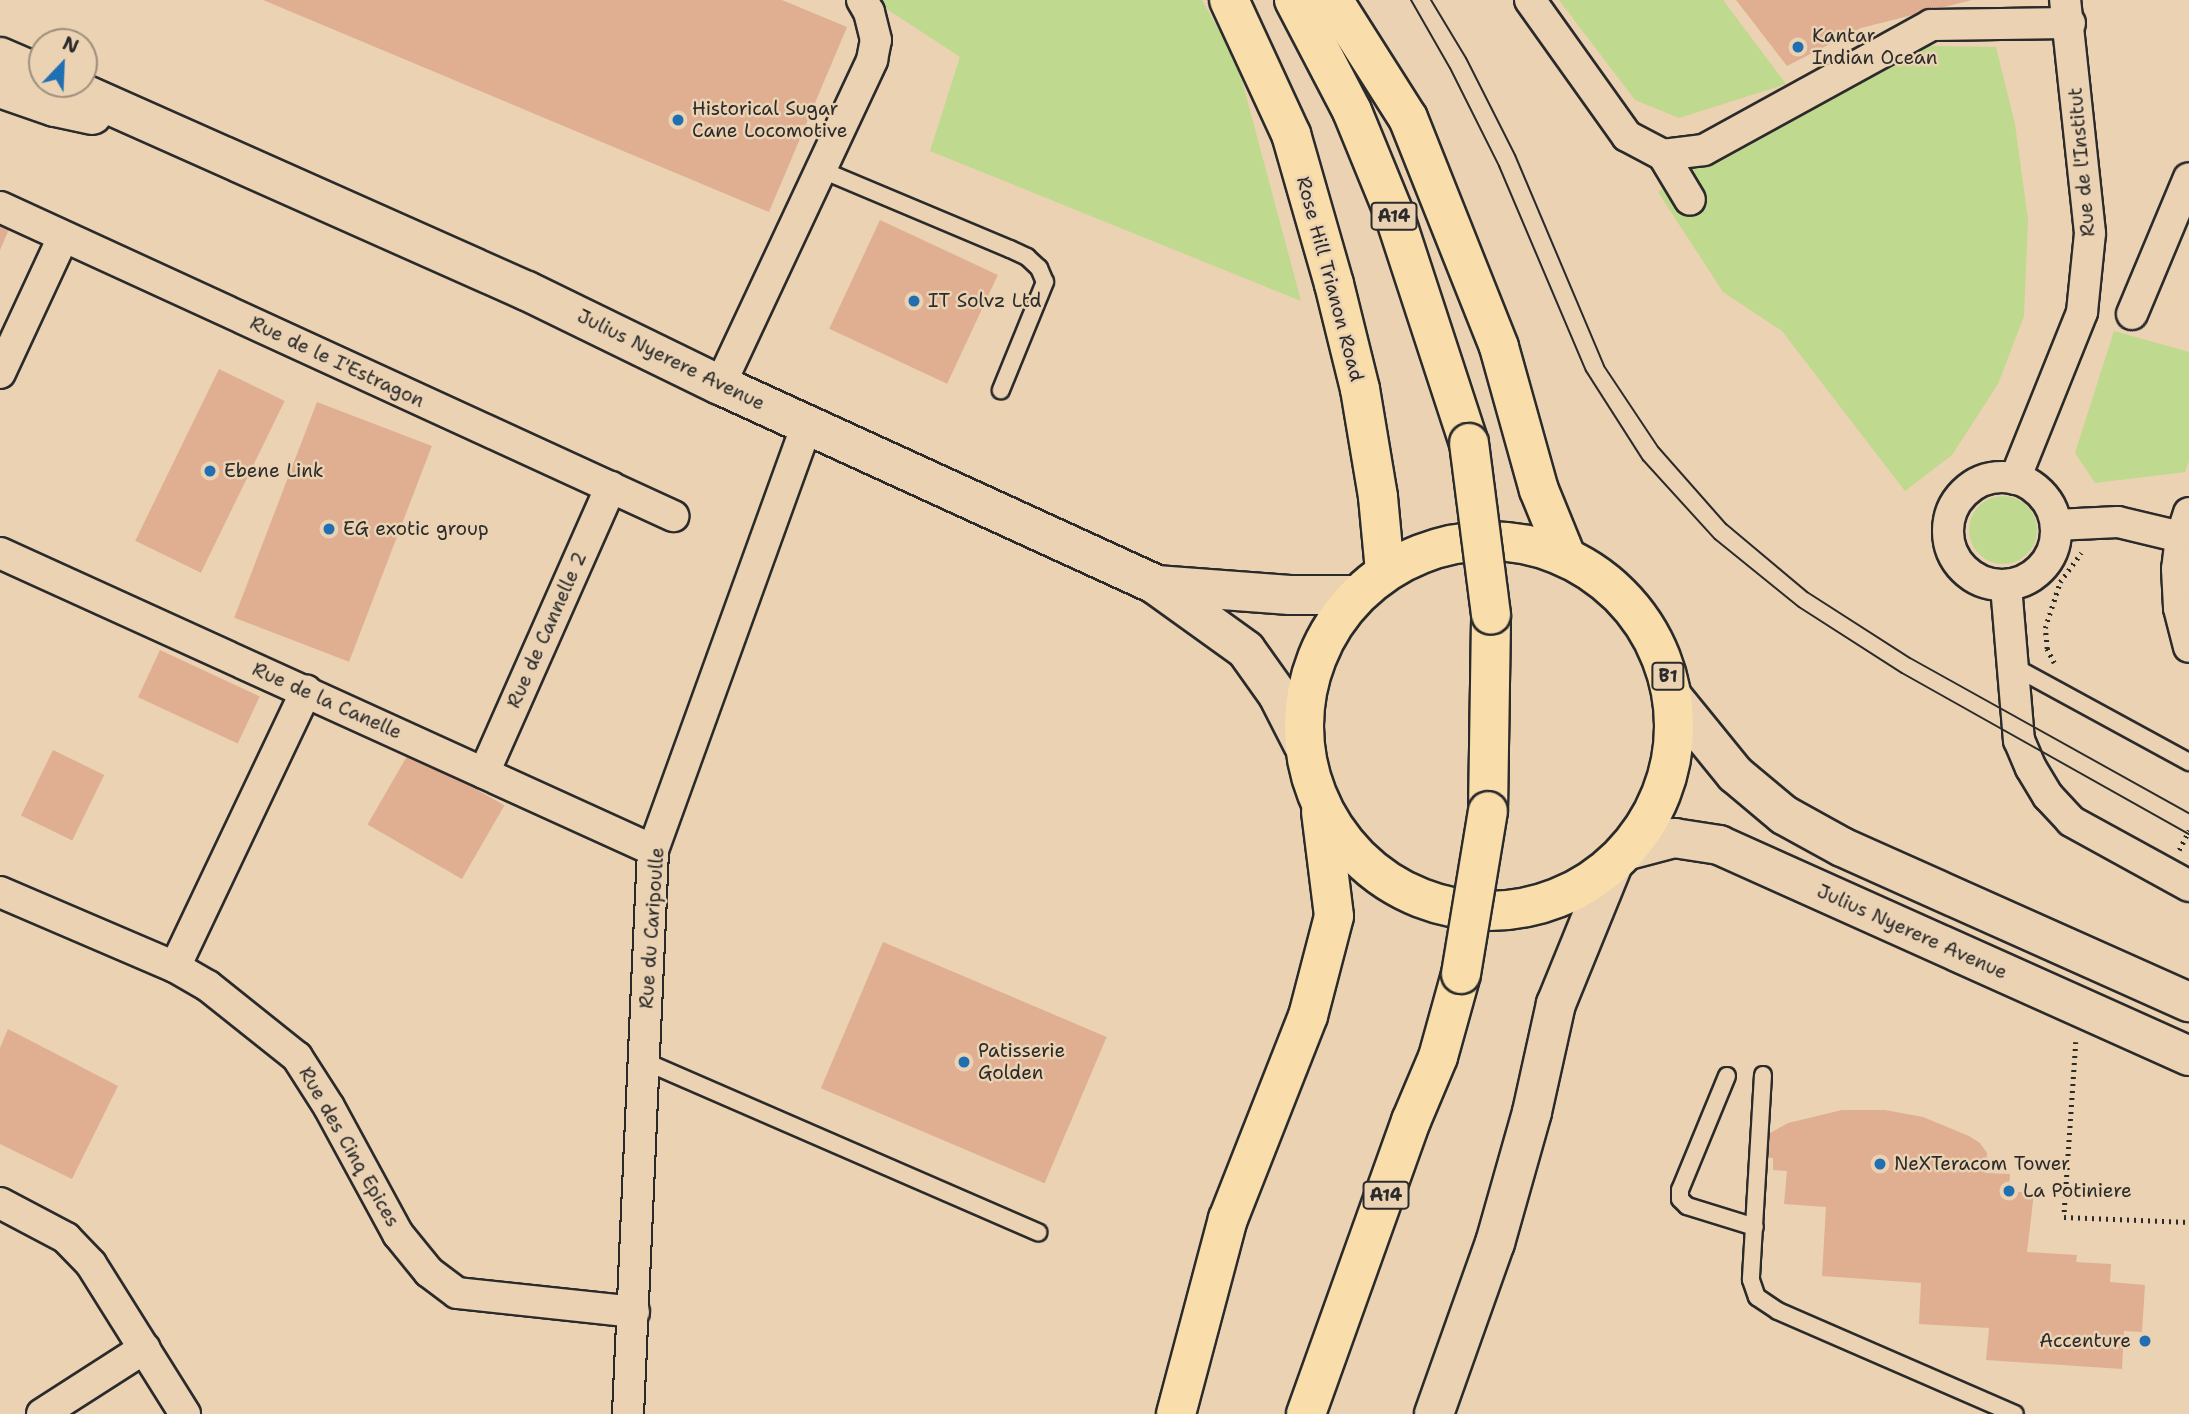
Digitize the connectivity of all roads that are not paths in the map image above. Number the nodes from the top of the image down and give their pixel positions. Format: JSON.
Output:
{"nodes":[{"id":1,"x":862,"y":0,"type":"edge"},
{"id":2,"x":1229,"y":0,"type":"edge"},
{"id":3,"x":1294,"y":0,"type":"edge"},
{"id":4,"x":1333,"y":0,"type":"edge"},
{"id":5,"x":1530,"y":0,"type":"edge"},
{"id":6,"x":2067,"y":12,"type":"edge"},
{"id":7,"x":0,"y":42,"type":"edge"},
{"id":8,"x":28,"y":54,"type":"edge"},
{"id":9,"x":0,"y":57,"type":"edge"},
{"id":10,"x":28,"y":69,"type":"edge"},
{"id":11,"x":98,"y":84,"type":"edge"},
{"id":12,"x":0,"y":88,"type":"edge"},
{"id":13,"x":94,"y":98,"type":"edge"},
{"id":14,"x":177,"y":134,"type":"junction"},
{"id":15,"x":1663,"y":155,"type":"junction"},
{"id":16,"x":822,"y":170,"type":"junction"},
{"id":17,"x":2189,"y":178,"type":"edge"},
{"id":18,"x":1690,"y":200,"type":"dead end"},
{"id":19,"x":0,"y":207,"type":"edge"},
{"id":20,"x":63,"y":237,"type":"junction"},
{"id":21,"x":2132,"y":314,"type":"dead end"},
{"id":22,"x":0,"y":373,"type":"edge"},
{"id":23,"x":720,"y":385,"type":"junction"},
{"id":24,"x":1001,"y":390,"type":"dead end"},
{"id":25,"x":807,"y":425,"type":"junction"},
{"id":26,"x":2015,"y":479,"type":"junction"},
{"id":27,"x":611,"y":487,"type":"junction"},
{"id":28,"x":673,"y":516,"type":"dead end"},
{"id":29,"x":2056,"y":525,"type":"junction"},
{"id":30,"x":2185,"y":525,"type":"edge"},
{"id":31,"x":0,"y":553,"type":"edge"},
{"id":32,"x":1566,"y":556,"type":"junction"},
{"id":33,"x":1385,"y":571,"type":"junction"},
{"id":34,"x":1156,"y":585,"type":"junction"},
{"id":35,"x":2006,"y":586,"type":"junction"},
{"id":36,"x":1355,"y":596,"type":"junction"},
{"id":37,"x":2189,"y":647,"type":"edge"},
{"id":38,"x":2011,"y":665,"type":"junction"},
{"id":39,"x":306,"y":691,"type":"junction"},
{"id":40,"x":1674,"y":699,"type":"junction"},
{"id":41,"x":1303,"y":744,"type":"junction"},
{"id":42,"x":2189,"y":762,"type":"edge"},
{"id":43,"x":484,"y":773,"type":"junction"},
{"id":44,"x":1321,"y":806,"type":"junction"},
{"id":45,"x":653,"y":850,"type":"junction"},
{"id":46,"x":1620,"y":858,"type":"junction"},
{"id":47,"x":2189,"y":886,"type":"edge"},
{"id":48,"x":0,"y":892,"type":"edge"},
{"id":49,"x":175,"y":967,"type":"junction"},
{"id":50,"x":2189,"y":1002,"type":"edge"},
{"id":51,"x":2189,"y":1056,"type":"edge"},
{"id":52,"x":645,"y":1061,"type":"junction"},
{"id":53,"x":1763,"y":1075,"type":"dead end"},
{"id":54,"x":1727,"y":1076,"type":"dead end"},
{"id":55,"x":0,"y":1203,"type":"edge"},
{"id":56,"x":1228,"y":1219,"type":"junction"},
{"id":57,"x":1755,"y":1227,"type":"junction"},
{"id":58,"x":1038,"y":1232,"type":"dead end"},
{"id":59,"x":634,"y":1312,"type":"junction"},
{"id":60,"x":145,"y":1348,"type":"junction"},
{"id":61,"x":42,"y":1414,"type":"edge"},
{"id":62,"x":185,"y":1414,"type":"edge"},
{"id":63,"x":628,"y":1414,"type":"edge"},
{"id":64,"x":1153,"y":1414,"type":"edge"},
{"id":65,"x":1177,"y":1414,"type":"edge"},
{"id":66,"x":1306,"y":1414,"type":"edge"},
{"id":67,"x":1434,"y":1414,"type":"edge"},
{"id":68,"x":2015,"y":1414,"type":"edge"}],
"edges":[{"from":1,"to":16,"type":"street"},
{"from":2,"to":33,"type":"main road","name":"Rose Hill Trianon Road"},
{"from":3,"to":66,"type":"main road","number":"A14","bridge":true},
{"from":4,"to":32,"type":"main road"},
{"from":5,"to":15,"type":"street"},
{"from":6,"to":15,"type":"street"},
{"from":6,"to":26,"type":"street","name":"Rue de l'Institut"},
{"from":7,"to":8,"type":"main road"},
{"from":9,"to":10,"type":"main road"},
{"from":11,"to":14,"type":"main road","name":"Julius Nyerere Avenue","number":"B1"},
{"from":12,"to":14,"type":"main road"},
{"from":13,"to":14,"type":"main road","name":"Julius Nyerere Avenue","number":"B1"},
{"from":14,"to":23,"type":"main road","name":"Julius Nyerere Avenue","number":"B1"},
{"from":15,"to":18,"type":"street"},
{"from":16,"to":23,"type":"street"},
{"from":16,"to":24,"type":"lane"},
{"from":17,"to":21,"type":"street"},
{"from":19,"to":20,"type":"street","name":"Rue de le I'Estragon"},
{"from":20,"to":22,"type":"street"},
{"from":20,"to":27,"type":"street","name":"Rue de le I'Estragon"},
{"from":23,"to":25,"type":"main road","name":"Julius Nyerere Avenue","number":"B1"},
{"from":25,"to":34,"type":"main road","name":"Julius Nyerere Avenue","number":"B1"},
{"from":25,"to":45,"type":"street","name":"Rue du Caripoulle"},
{"from":26,"to":29,"type":"street"},
{"from":26,"to":35,"type":"street"},
{"from":27,"to":28,"type":"street","name":"Rue de le I'Estragon"},
{"from":27,"to":43,"type":"street","name":"Rue de Cannelle 2"},
{"from":29,"to":30,"type":"street"},
{"from":29,"to":35,"type":"street"},
{"from":30,"to":37,"type":"street"},
{"from":31,"to":39,"type":"street","name":"Rue de la Canelle"},
{"from":32,"to":33,"type":"main road","name":"Julius Nyerere Avenue","number":"B1"},
{"from":32,"to":40,"type":"main road","name":"Julius Nyerere Avenue","number":"B1"},
{"from":33,"to":36,"type":"main road","name":"Julius Nyerere Avenue","number":"B1"},
{"from":34,"to":36,"type":"main road","name":"Julius Nyerere Avenue","number":"B1"},
{"from":34,"to":41,"type":"main road","name":"Julius Nyerere Avenue","number":"B1"},
{"from":35,"to":38,"type":"street"},
{"from":36,"to":41,"type":"main road","name":"Julius Nyerere Avenue","number":"B1"},
{"from":38,"to":42,"type":"lane"},
{"from":38,"to":47,"type":"street"},
{"from":39,"to":43,"type":"street","name":"Rue de la Canelle"},
{"from":39,"to":49,"type":"street"},
{"from":40,"to":46,"type":"main road","name":"Julius Nyerere Avenue","number":"B1"},
{"from":40,"to":50,"type":"main road","name":"Julius Nyerere Avenue","number":"B1"},
{"from":41,"to":44,"type":"main road","name":"Julius Nyerere Avenue","number":"B1"},
{"from":43,"to":45,"type":"street","name":"Rue de la Canelle"},
{"from":44,"to":46,"type":"main road","name":"Julius Nyerere Avenue","number":"B1"},
{"from":44,"to":56,"type":"main road"},
{"from":45,"to":52,"type":"street","name":"Rue du Caripoulle"},
{"from":46,"to":51,"type":"main road","name":"Julius Nyerere Avenue","number":"B1"},
{"from":46,"to":67,"type":"main road"},
{"from":48,"to":49,"type":"street","name":"Rue des Cinq Epices"},
{"from":49,"to":59,"type":"street","name":"Rue des Cinq Epices"},
{"from":52,"to":58,"type":"lane"},
{"from":52,"to":59,"type":"street","name":"Rue du Caripoulle"},
{"from":53,"to":57,"type":"lane"},
{"from":54,"to":57,"type":"lane"},
{"from":55,"to":60,"type":"street"},
{"from":56,"to":64,"type":"main road"},
{"from":56,"to":65,"type":"main road"},
{"from":57,"to":68,"type":"lane"},
{"from":59,"to":63,"type":"street","name":"Rue du Caripoulle"},
{"from":60,"to":61,"type":"street"},
{"from":60,"to":62,"type":"street"}]}
